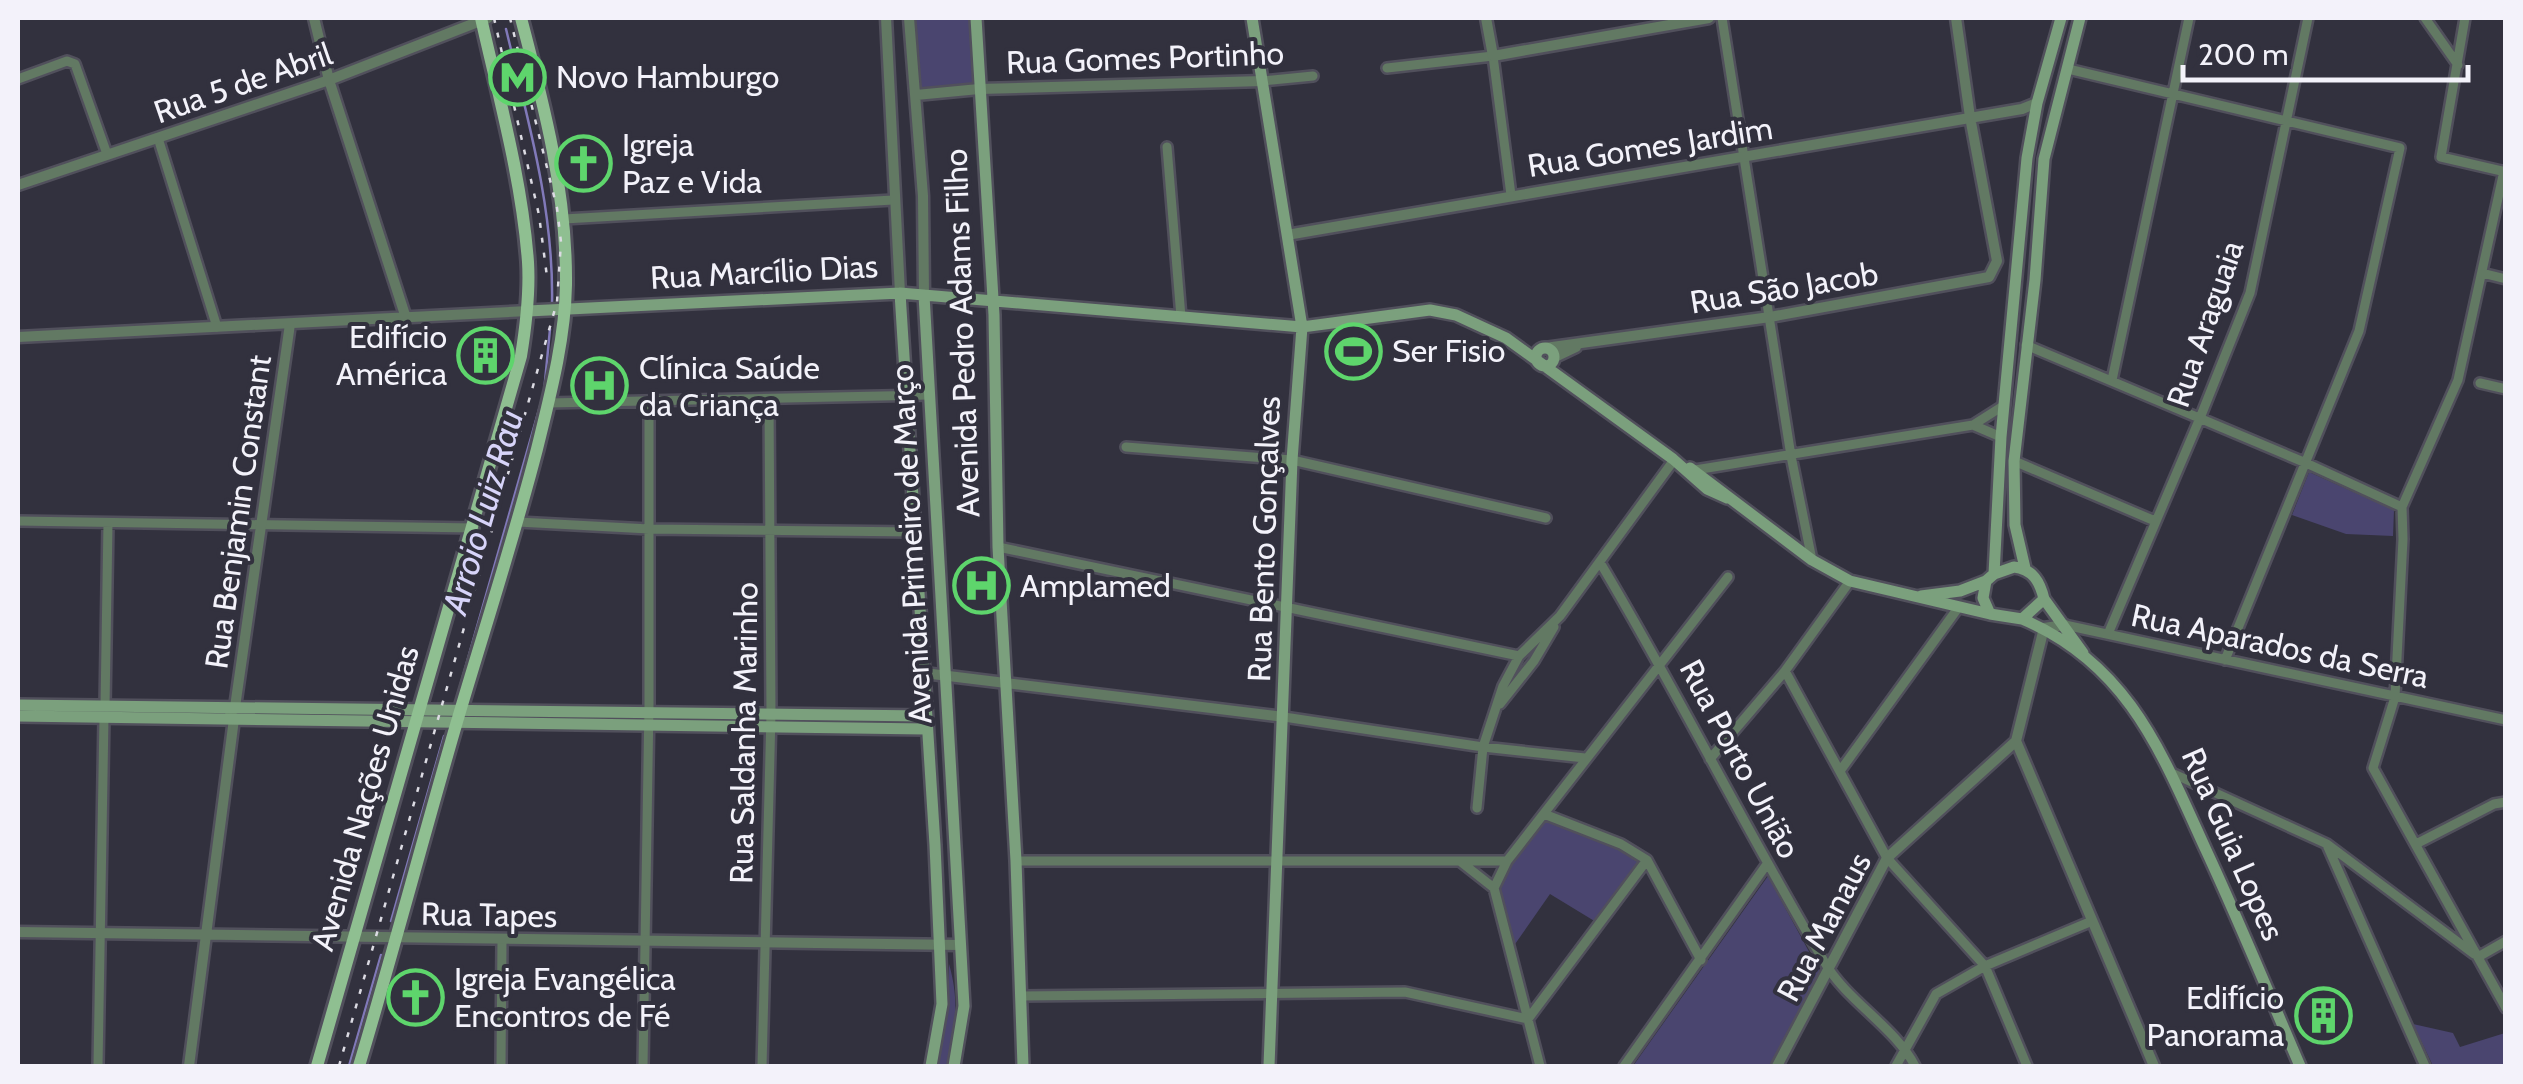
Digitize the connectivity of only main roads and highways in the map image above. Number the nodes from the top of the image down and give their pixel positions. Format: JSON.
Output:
{"nodes":[{"id":1,"x":483,"y":18,"type":"edge"},
{"id":2,"x":521,"y":18,"type":"edge"},
{"id":3,"x":976,"y":18,"type":"edge"},
{"id":4,"x":1252,"y":18,"type":"edge"},
{"id":5,"x":2061,"y":18,"type":"edge"},
{"id":6,"x":2080,"y":18,"type":"edge"},
{"id":7,"x":900,"y":293,"type":"junction"},
{"id":8,"x":924,"y":295,"type":"junction"},
{"id":9,"x":992,"y":302,"type":"junction"},
{"id":10,"x":564,"y":310,"type":"junction"},
{"id":11,"x":528,"y":311,"type":"junction"},
{"id":12,"x":1302,"y":327,"type":"junction"},
{"id":13,"x":1506,"y":338,"type":"junction"},
{"id":14,"x":1549,"y":353,"type":"junction"},
{"id":15,"x":1540,"y":365,"type":"junction"},
{"id":16,"x":1574,"y":388,"type":"junction"},
{"id":17,"x":1674,"y":460,"type":"junction"},
{"id":18,"x":1727,"y":498,"type":"junction"},
{"id":19,"x":2025,"y":568,"type":"junction"},
{"id":20,"x":1990,"y":577,"type":"junction"},
{"id":21,"x":1912,"y":598,"type":"junction"},
{"id":22,"x":2044,"y":599,"type":"junction"},
{"id":23,"x":1990,"y":614,"type":"junction"},
{"id":24,"x":2022,"y":619,"type":"junction"},
{"id":25,"x":2088,"y":660,"type":"junction"},
{"id":26,"x":18,"y":705,"type":"edge"},
{"id":27,"x":104,"y":711,"type":"junction"},
{"id":28,"x":416,"y":714,"type":"junction"},
{"id":29,"x":18,"y":716,"type":"edge"},
{"id":30,"x":459,"y":716,"type":"junction"},
{"id":31,"x":926,"y":722,"type":"junction"},
{"id":32,"x":317,"y":1066,"type":"edge"},
{"id":33,"x":359,"y":1066,"type":"edge"},
{"id":34,"x":932,"y":1066,"type":"edge"},
{"id":35,"x":954,"y":1066,"type":"edge"},
{"id":36,"x":1023,"y":1066,"type":"edge"},
{"id":37,"x":1269,"y":1066,"type":"edge"},
{"id":38,"x":2300,"y":1066,"type":"edge"}],
"edges":[{"from":1,"to":11,"type":"main road","name":"Avenida Nações Unidas"},
{"from":2,"to":10,"type":"main road","name":"Avenida Nações Unidas"},
{"from":3,"to":9,"type":"main road","name":"Avenida Pedro Adams Filho"},
{"from":4,"to":12,"type":"main road","name":"Rua Bento Gonçalves"},
{"from":5,"to":20,"type":"main road"},
{"from":6,"to":19,"type":"main road"},
{"from":7,"to":8,"type":"main road","name":"Rua Marcílio Dias"},
{"from":7,"to":10,"type":"main road","name":"Rua Marcílio Dias"},
{"from":7,"to":31,"type":"main road","name":"Avenida Primeiro de Março"},
{"from":8,"to":9,"type":"main road","name":"Rua Marcílio Dias"},
{"from":8,"to":35,"type":"main road","name":"Avenida Primeiro de Março"},
{"from":9,"to":12,"type":"main road","name":"Rua Marcílio Dias"},
{"from":9,"to":36,"type":"main road","name":"Avenida Pedro Adams Filho"},
{"from":10,"to":11,"type":"main road","name":"Rua Marcílio Dias"},
{"from":10,"to":30,"type":"main road","name":"Avenida Nações Unidas"},
{"from":11,"to":28,"type":"main road","name":"Avenida Nações Unidas"},
{"from":12,"to":13,"type":"main road","name":"Rua Marcílio Dias"},
{"from":12,"to":37,"type":"main road","name":"Rua Bento Gonçalves"},
{"from":13,"to":14,"type":"main road","name":"Rua Marcílio Dias"},
{"from":13,"to":15,"type":"main road","name":"Rua Marcílio Dias"},
{"from":14,"to":15,"type":"main road"},
{"from":14,"to":16,"type":"main road","name":"Rua Marcílio Dias"},
{"from":15,"to":16,"type":"main road","name":"Rua Marcílio Dias"},
{"from":16,"to":17,"type":"main road","name":"Rua Marcílio Dias"},
{"from":17,"to":18,"type":"main road","name":"Rua Marcílio Dias"},
{"from":17,"to":18,"type":"main road","name":"Rua Marcílio Dias"},
{"from":18,"to":21,"type":"main road","name":"Rua Marcílio Dias"},
{"from":19,"to":20,"type":"main road"},
{"from":19,"to":22,"type":"main road"},
{"from":20,"to":21,"type":"main road","name":"Rua Marcílio Dias"},
{"from":20,"to":23,"type":"main road"},
{"from":21,"to":23,"type":"main road","name":"Rua Marcílio Dias"},
{"from":22,"to":24,"type":"main road"},
{"from":22,"to":25,"type":"main road","name":"Rua Guia Lopes"},
{"from":23,"to":24,"type":"main road"},
{"from":24,"to":25,"type":"main road","name":"Rua Guia Lopes"},
{"from":25,"to":38,"type":"main road","name":"Rua Guia Lopes"},
{"from":26,"to":27,"type":"main road"},
{"from":27,"to":28,"type":"main road"},
{"from":27,"to":29,"type":"main road"},
{"from":28,"to":30,"type":"main road"},
{"from":28,"to":32,"type":"main road","name":"Avenida Nações Unidas"},
{"from":30,"to":31,"type":"main road"},
{"from":30,"to":33,"type":"main road","name":"Avenida Nações Unidas"},
{"from":31,"to":34,"type":"main road","name":"Avenida Primeiro de Março"}]}
